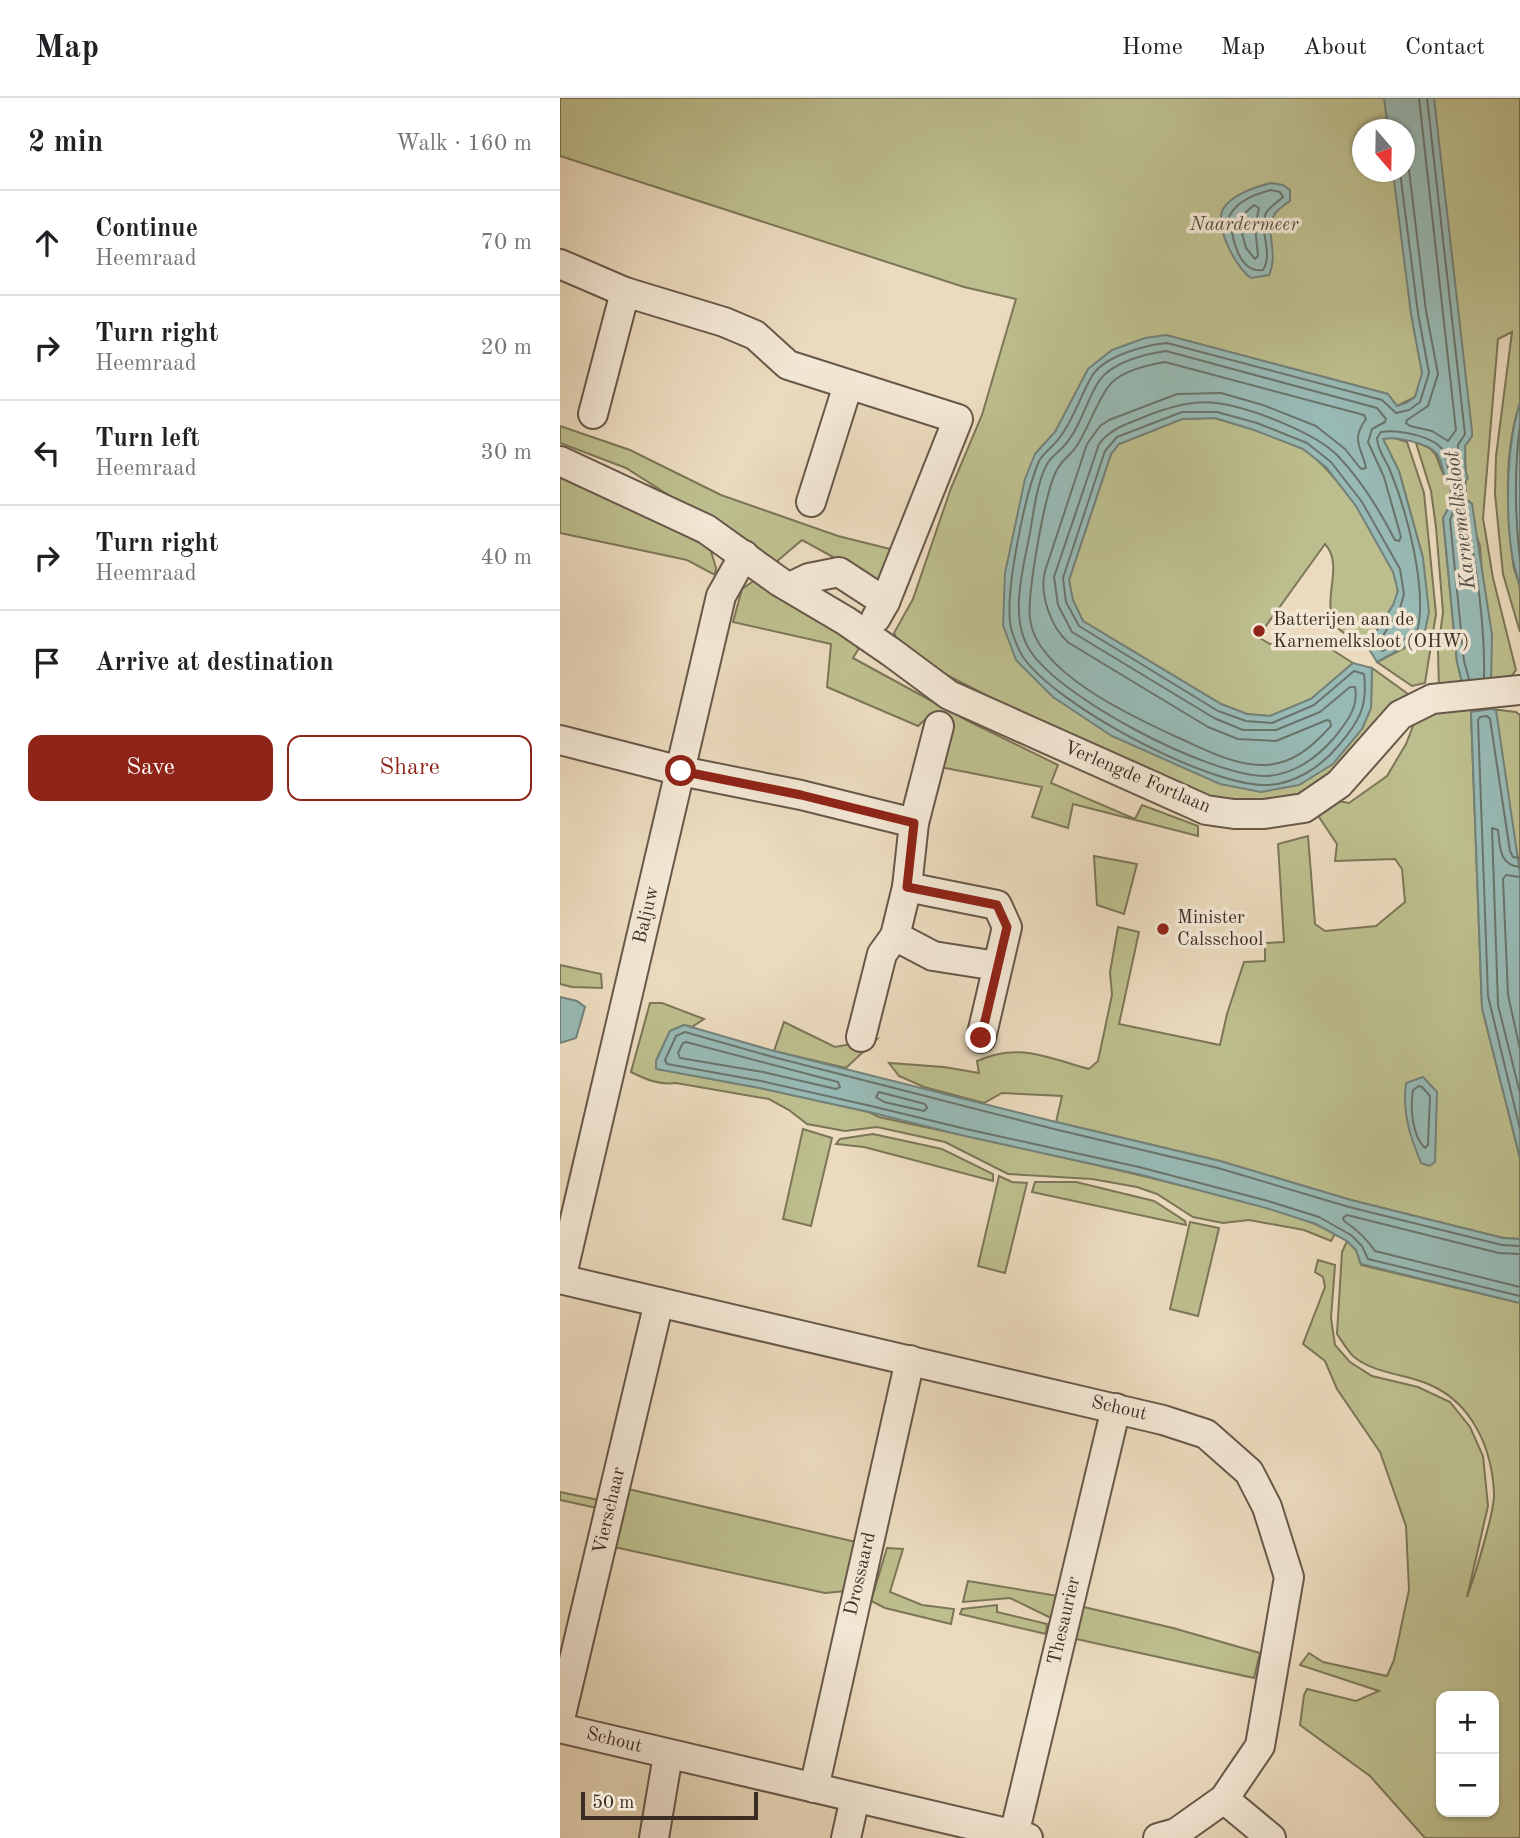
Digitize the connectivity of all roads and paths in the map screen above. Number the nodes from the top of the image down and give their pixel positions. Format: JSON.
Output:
{"nodes":[{"id":1,"x":560,"y":264,"type":"edge"},
{"id":2,"x":625,"y":292,"type":"junction"},
{"id":3,"x":848,"y":385,"type":"junction"},
{"id":4,"x":593,"y":414,"type":"dead end"},
{"id":5,"x":560,"y":461,"type":"edge"},
{"id":6,"x":811,"y":502,"type":"dead end"},
{"id":7,"x":744,"y":555,"type":"junction"},
{"id":8,"x":790,"y":587,"type":"junction"},
{"id":9,"x":885,"y":602,"type":"junction"},
{"id":10,"x":866,"y":635,"type":"junction"},
{"id":11,"x":1507,"y":692,"type":"edge"},
{"id":12,"x":939,"y":726,"type":"dead end"},
{"id":13,"x":560,"y":740,"type":"edge"},
{"id":14,"x":681,"y":771,"type":"junction"},
{"id":15,"x":914,"y":823,"type":"junction"},
{"id":16,"x":907,"y":887,"type":"junction"},
{"id":17,"x":895,"y":936,"type":"junction"},
{"id":18,"x":997,"y":966,"type":"junction"},
{"id":19,"x":861,"y":1037,"type":"dead end"},
{"id":20,"x":981,"y":1038,"type":"dead end"},
{"id":21,"x":561,"y":1279,"type":"edge"},
{"id":22,"x":659,"y":1302,"type":"junction"},
{"id":23,"x":910,"y":1360,"type":"junction"},
{"id":24,"x":1116,"y":1408,"type":"junction"},
{"id":25,"x":560,"y":1719,"type":"edge"},
{"id":26,"x":560,"y":1728,"type":"edge"},
{"id":27,"x":668,"y":1755,"type":"junction"},
{"id":28,"x":814,"y":1788,"type":"junction"},
{"id":29,"x":855,"y":1798,"type":"junction"},
{"id":30,"x":1224,"y":1799,"type":"junction"},
{"id":31,"x":1021,"y":1836,"type":"edge"},
{"id":32,"x":654,"y":1838,"type":"edge"},
{"id":33,"x":846,"y":1838,"type":"edge"},
{"id":34,"x":1158,"y":1838,"type":"edge"},
{"id":35,"x":1271,"y":1838,"type":"edge"}],
"edges":[{"from":1,"to":2,"type":"street"},
{"from":2,"to":3,"type":"street"},
{"from":2,"to":4,"type":"street"},
{"from":3,"to":6,"type":"street"},
{"from":3,"to":9,"type":"street"},
{"from":5,"to":7,"type":"street","name":"Verlengde Fortlaan"},
{"from":7,"to":8,"type":"street","name":"Verlengde Fortlaan"},
{"from":7,"to":14,"type":"street","name":"Baljuw"},
{"from":8,"to":9,"type":"street"},
{"from":8,"to":10,"type":"street","name":"Verlengde Fortlaan"},
{"from":9,"to":10,"type":"street"},
{"from":10,"to":11,"type":"street","name":"Verlengde Fortlaan"},
{"from":12,"to":15,"type":"street"},
{"from":13,"to":14,"type":"street"},
{"from":14,"to":15,"type":"street"},
{"from":14,"to":21,"type":"street","name":"Baljuw"},
{"from":15,"to":16,"type":"street"},
{"from":16,"to":17,"type":"street"},
{"from":16,"to":18,"type":"street"},
{"from":17,"to":18,"type":"street"},
{"from":17,"to":19,"type":"street"},
{"from":18,"to":20,"type":"street"},
{"from":21,"to":22,"type":"street","name":"Schout"},
{"from":22,"to":23,"type":"street","name":"Schout"},
{"from":22,"to":25,"type":"street","name":"Vierschaar"},
{"from":23,"to":24,"type":"street","name":"Schout"},
{"from":23,"to":28,"type":"street","name":"Drossaard"},
{"from":24,"to":30,"type":"street","name":"Schout"},
{"from":24,"to":31,"type":"street","name":"Thesaurier"},
{"from":26,"to":27,"type":"street","name":"Schout"},
{"from":27,"to":28,"type":"street","name":"Schout"},
{"from":27,"to":32,"type":"street","name":"Schout"},
{"from":28,"to":29,"type":"street","name":"Schout"},
{"from":29,"to":31,"type":"street","name":"Schout"},
{"from":29,"to":33,"type":"street"},
{"from":30,"to":34,"type":"street","name":"Schout"},
{"from":30,"to":35,"type":"street"}]}
